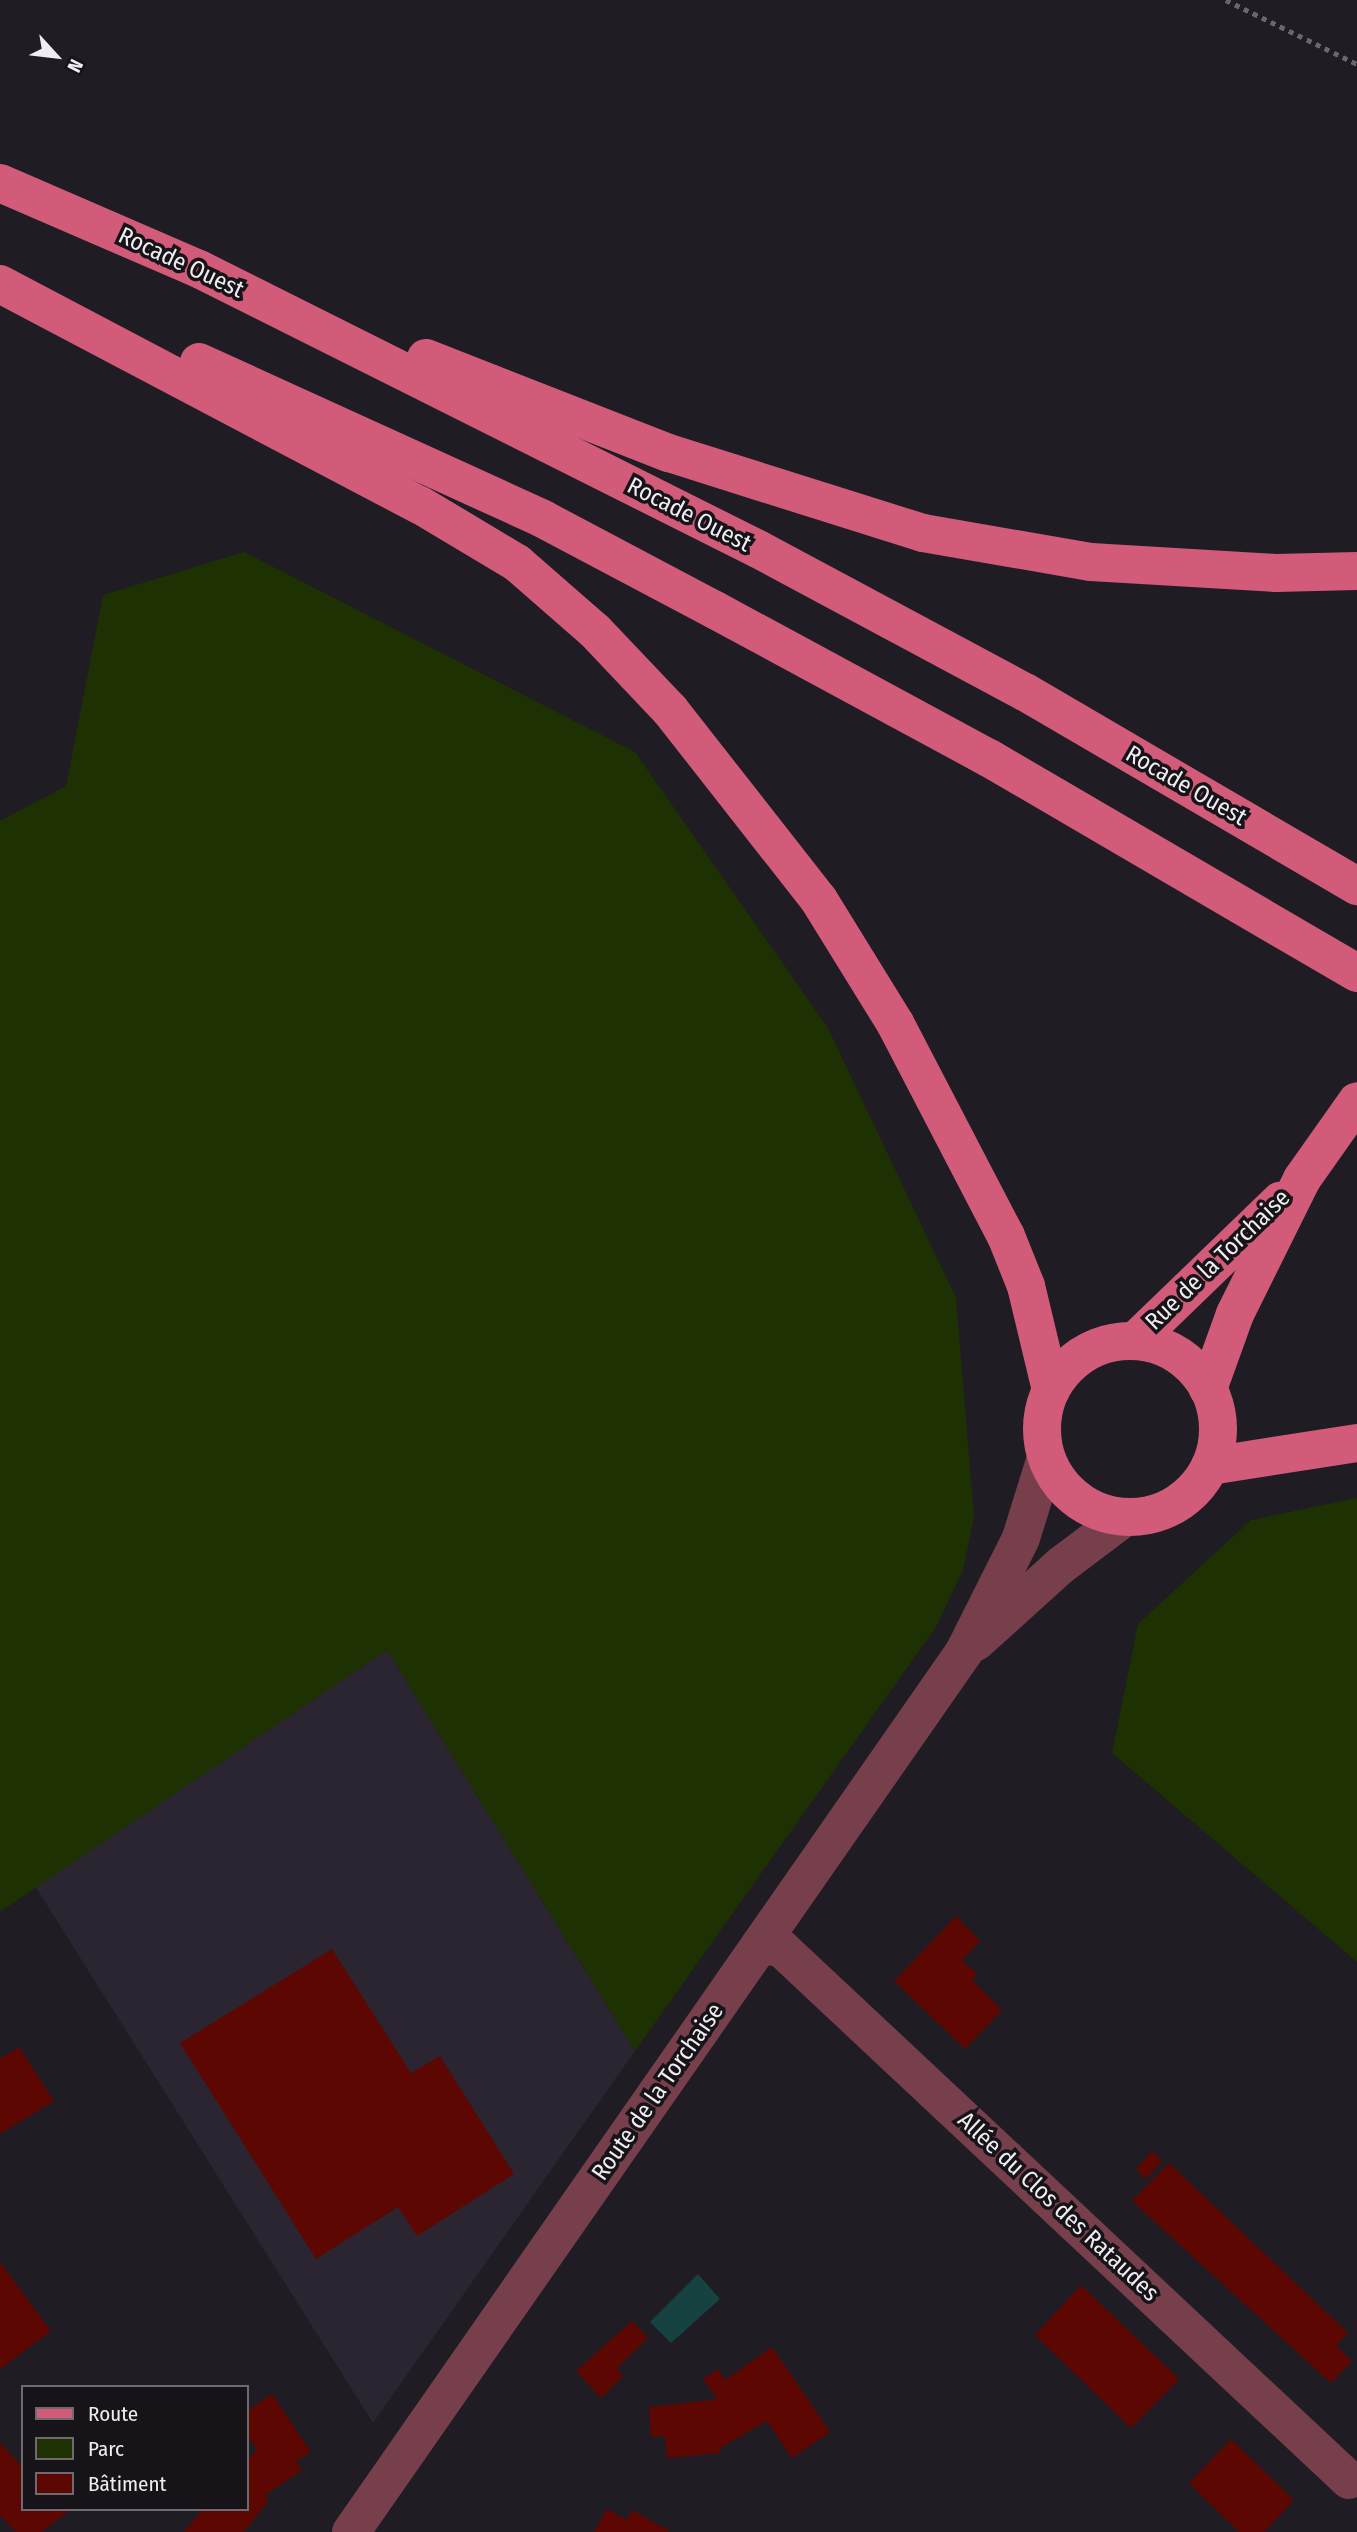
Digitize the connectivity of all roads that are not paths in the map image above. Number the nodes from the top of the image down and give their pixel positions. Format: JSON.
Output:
{"nodes":[{"id":1,"x":0,"y":183,"type":"edge"},
{"id":2,"x":198,"y":269,"type":"junction"},
{"id":3,"x":0,"y":272,"type":"edge"},
{"id":4,"x":0,"y":284,"type":"edge"},
{"id":5,"x":1357,"y":571,"type":"edge"},
{"id":6,"x":1357,"y":886,"type":"edge"},
{"id":7,"x":1357,"y":974,"type":"edge"},
{"id":8,"x":1355,"y":1103,"type":"edge"},
{"id":9,"x":1302,"y":1180,"type":"junction"},
{"id":10,"x":1135,"y":1341,"type":"junction"},
{"id":11,"x":1208,"y":1389,"type":"junction"},
{"id":12,"x":1051,"y":1390,"type":"junction"},
{"id":13,"x":1357,"y":1443,"type":"edge"},
{"id":14,"x":1046,"y":1457,"type":"junction"},
{"id":15,"x":1210,"y":1466,"type":"junction"},
{"id":16,"x":1125,"y":1517,"type":"junction"},
{"id":17,"x":964,"y":1652,"type":"junction"},
{"id":18,"x":760,"y":1945,"type":"junction"},
{"id":19,"x":1349,"y":2480,"type":"dead end"},
{"id":20,"x":351,"y":2532,"type":"edge"}],
"edges":[{"from":1,"to":2,"type":"main road","name":"Rocade Ouest"},
{"from":2,"to":5,"type":"main road"},
{"from":2,"to":6,"type":"main road","name":"Rocade Ouest"},
{"from":3,"to":7,"type":"main road"},
{"from":4,"to":12,"type":"main road"},
{"from":8,"to":9,"type":"main road","name":"Rue de la Torchaise"},
{"from":9,"to":10,"type":"main road","name":"Rue de la Torchaise"},
{"from":9,"to":11,"type":"main road","name":"Rue de la Torchaise"},
{"from":10,"to":11,"type":"main road"},
{"from":10,"to":12,"type":"main road"},
{"from":11,"to":15,"type":"main road"},
{"from":12,"to":14,"type":"main road"},
{"from":13,"to":15,"type":"main road"},
{"from":14,"to":16,"type":"main road"},
{"from":14,"to":17,"type":"street","name":"Route de la Torchaise"},
{"from":15,"to":16,"type":"main road"},
{"from":16,"to":17,"type":"street","name":"Route de la Torchaise"},
{"from":17,"to":18,"type":"street","name":"Route de la Torchaise"},
{"from":18,"to":19,"type":"street","name":"Allée du Clos des Rataudes"},
{"from":18,"to":20,"type":"street","name":"Route de la Torchaise"}]}
